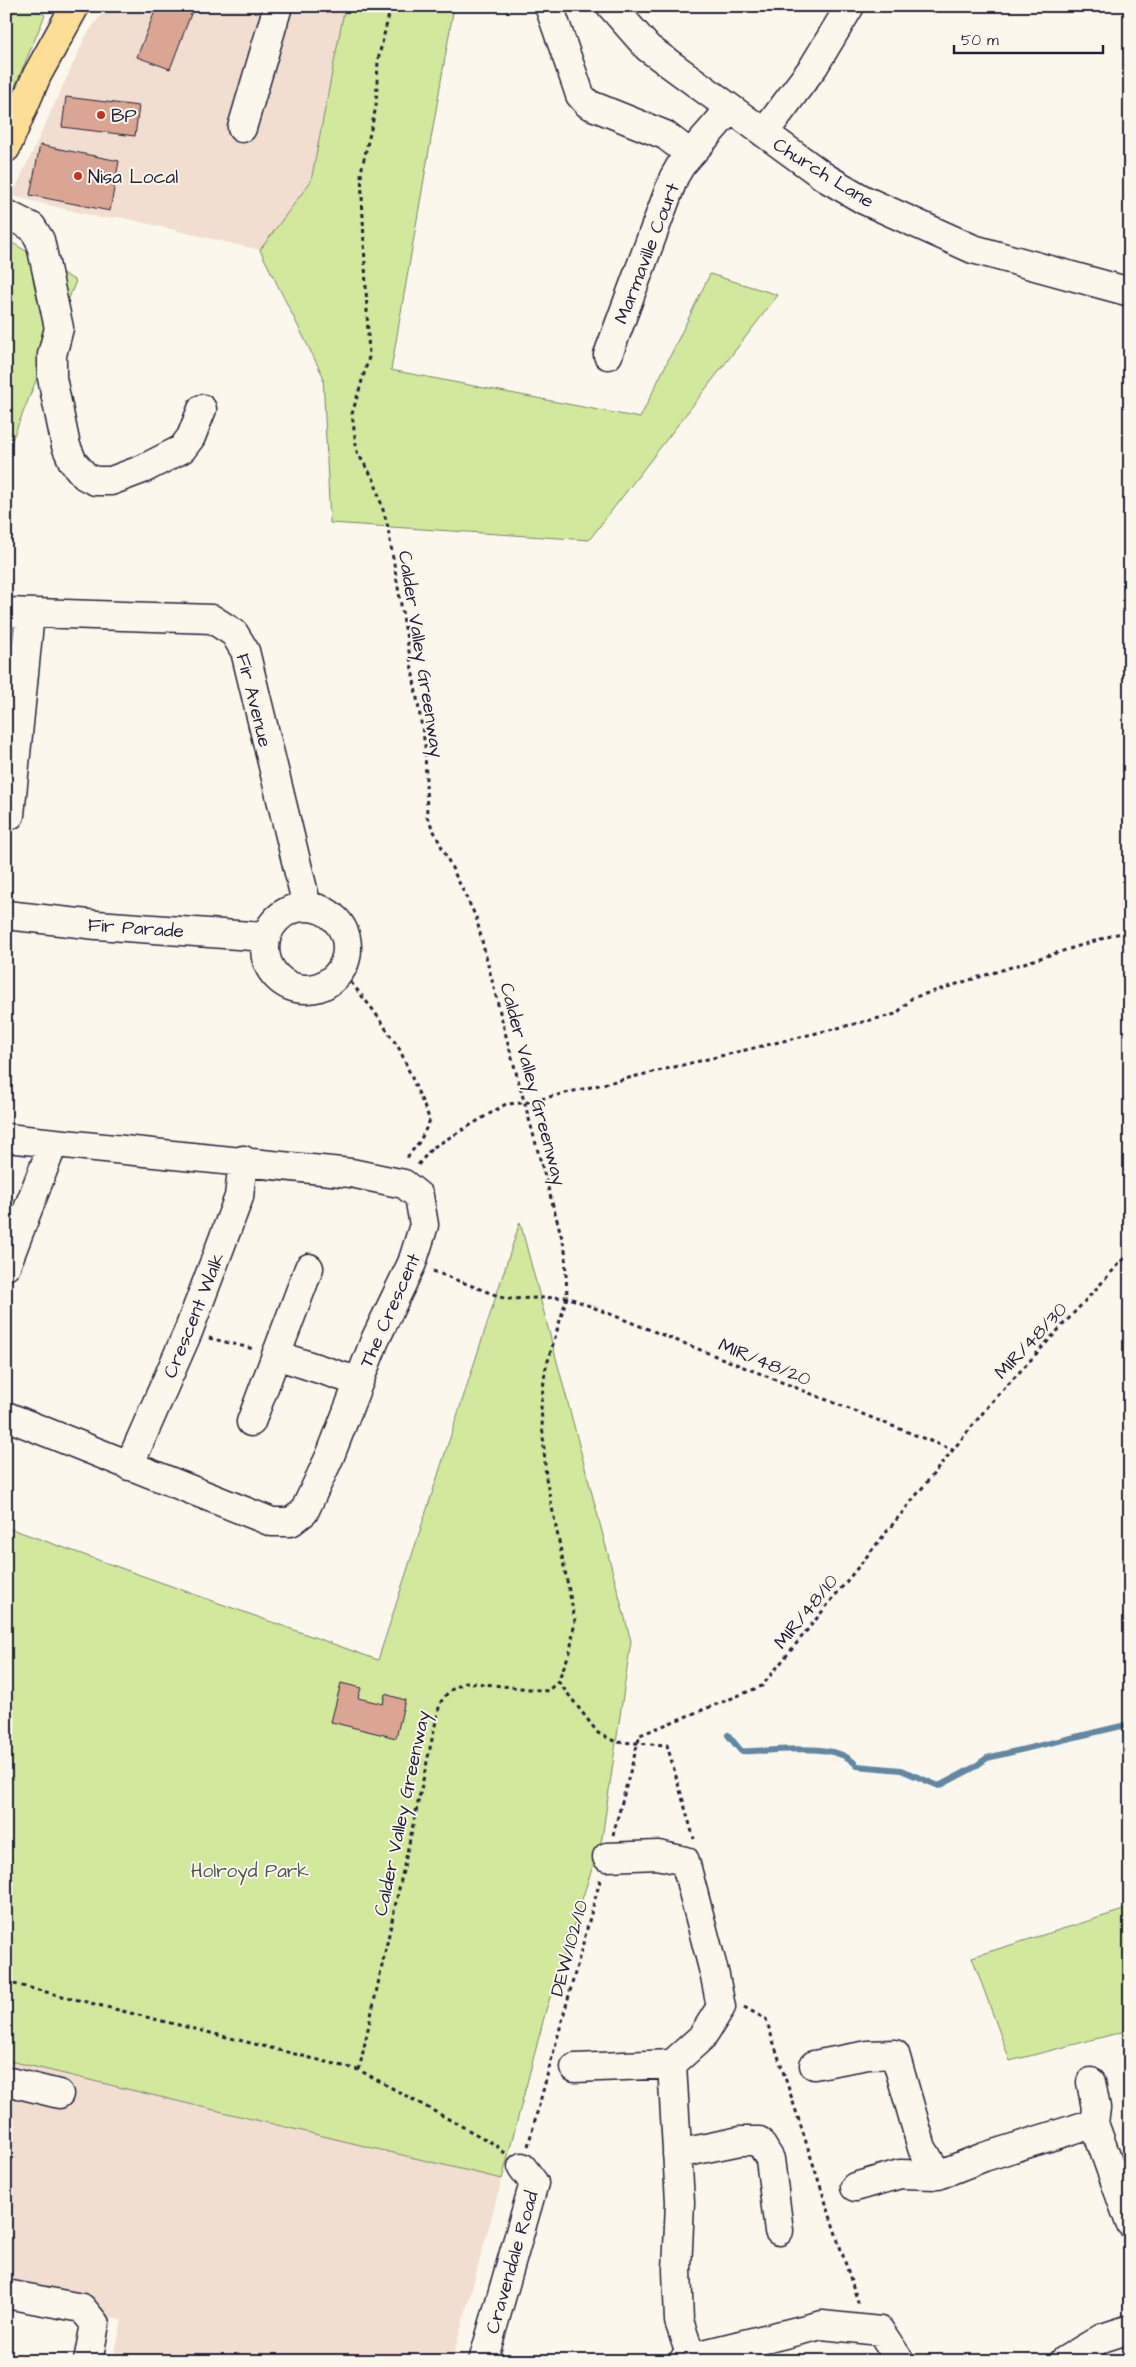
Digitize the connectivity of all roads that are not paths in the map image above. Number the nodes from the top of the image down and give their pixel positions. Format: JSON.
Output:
{"nodes":[{"id":1,"x":75,"y":6,"type":"edge"},
{"id":2,"x":278,"y":6,"type":"edge"},
{"id":3,"x":550,"y":6,"type":"edge"},
{"id":4,"x":611,"y":6,"type":"edge"},
{"id":5,"x":850,"y":6,"type":"edge"},
{"id":6,"x":730,"y":109,"type":"junction"},
{"id":7,"x":242,"y":128,"type":"dead end"},
{"id":8,"x":764,"y":134,"type":"junction"},
{"id":9,"x":6,"y":148,"type":"edge"},
{"id":10,"x":690,"y":154,"type":"junction"},
{"id":11,"x":6,"y":214,"type":"edge"},
{"id":12,"x":1130,"y":292,"type":"edge"},
{"id":13,"x":608,"y":355,"type":"dead end"},
{"id":14,"x":202,"y":409,"type":"dead end"},
{"id":15,"x":18,"y":613,"type":"edge"},
{"id":16,"x":10,"y":815,"type":"dead end"},
{"id":17,"x":307,"y":906,"type":"junction"},
{"id":18,"x":6,"y":915,"type":"edge"},
{"id":19,"x":265,"y":937,"type":"junction"},
{"id":20,"x":6,"y":1138,"type":"edge"},
{"id":21,"x":53,"y":1144,"type":"junction"},
{"id":22,"x":243,"y":1160,"type":"junction"},
{"id":23,"x":6,"y":1266,"type":"edge"},
{"id":24,"x":310,"y":1268,"type":"dead end"},
{"id":25,"x":276,"y":1356,"type":"junction"},
{"id":26,"x":358,"y":1380,"type":"junction"},
{"id":27,"x":6,"y":1416,"type":"edge"},
{"id":28,"x":251,"y":1422,"type":"dead end"},
{"id":29,"x":130,"y":1466,"type":"junction"},
{"id":30,"x":607,"y":1857,"type":"road end"},
{"id":31,"x":672,"y":2064,"type":"junction"},
{"id":32,"x":814,"y":2065,"type":"dead end"},
{"id":33,"x":575,"y":2068,"type":"dead end"},
{"id":34,"x":6,"y":2081,"type":"edge"},
{"id":35,"x":1091,"y":2082,"type":"dead end"},
{"id":36,"x":59,"y":2094,"type":"dead end"},
{"id":37,"x":1094,"y":2122,"type":"junction"},
{"id":38,"x":677,"y":2154,"type":"junction"},
{"id":39,"x":522,"y":2167,"type":"road end"},
{"id":40,"x":938,"y":2175,"type":"junction"},
{"id":41,"x":855,"y":2187,"type":"dead end"},
{"id":42,"x":1130,"y":2224,"type":"edge"},
{"id":43,"x":779,"y":2230,"type":"dead end"},
{"id":44,"x":6,"y":2294,"type":"edge"},
{"id":45,"x":1130,"y":2329,"type":"edge"},
{"id":46,"x":746,"y":2352,"type":"edge"},
{"id":47,"x":687,"y":2359,"type":"edge"},
{"id":48,"x":88,"y":2361,"type":"edge"},
{"id":49,"x":483,"y":2361,"type":"edge"},
{"id":50,"x":900,"y":2361,"type":"edge"},
{"id":51,"x":1064,"y":2361,"type":"edge"}],
"edges":[{"from":1,"to":9,"type":"highway"},
{"from":2,"to":7,"type":"street"},
{"from":3,"to":10,"type":"street"},
{"from":4,"to":6,"type":"street","name":"Church Lane"},
{"from":5,"to":8,"type":"street"},
{"from":6,"to":8,"type":"street","name":"Church Lane"},
{"from":6,"to":10,"type":"street","name":"Marmaville Court"},
{"from":8,"to":12,"type":"street","name":"Church Lane"},
{"from":10,"to":13,"type":"street","name":"Marmaville Court"},
{"from":11,"to":14,"type":"street"},
{"from":15,"to":16,"type":"street"},
{"from":15,"to":17,"type":"street","name":"Fir Avenue"},
{"from":17,"to":19,"type":"street"},
{"from":17,"to":19,"type":"street"},
{"from":18,"to":19,"type":"street","name":"Fir Parade"},
{"from":20,"to":21,"type":"street"},
{"from":21,"to":22,"type":"street"},
{"from":21,"to":23,"type":"street"},
{"from":22,"to":26,"type":"street","name":"The Crescent"},
{"from":22,"to":29,"type":"street","name":"Crescent Walk"},
{"from":24,"to":25,"type":"street"},
{"from":25,"to":26,"type":"street"},
{"from":25,"to":28,"type":"street"},
{"from":26,"to":29,"type":"street","name":"The Crescent"},
{"from":27,"to":29,"type":"street","name":"The Crescent"},
{"from":30,"to":31,"type":"street"},
{"from":31,"to":33,"type":"street"},
{"from":31,"to":38,"type":"street"},
{"from":32,"to":40,"type":"street"},
{"from":34,"to":36,"type":"street"},
{"from":35,"to":37,"type":"street"},
{"from":37,"to":40,"type":"street"},
{"from":37,"to":42,"type":"street"},
{"from":38,"to":43,"type":"street"},
{"from":38,"to":47,"type":"street"},
{"from":39,"to":49,"type":"street","name":"Cravendale Road"},
{"from":40,"to":41,"type":"street"},
{"from":44,"to":48,"type":"street"},
{"from":45,"to":51,"type":"street"},
{"from":46,"to":47,"type":"street"},
{"from":46,"to":50,"type":"street"}]}
